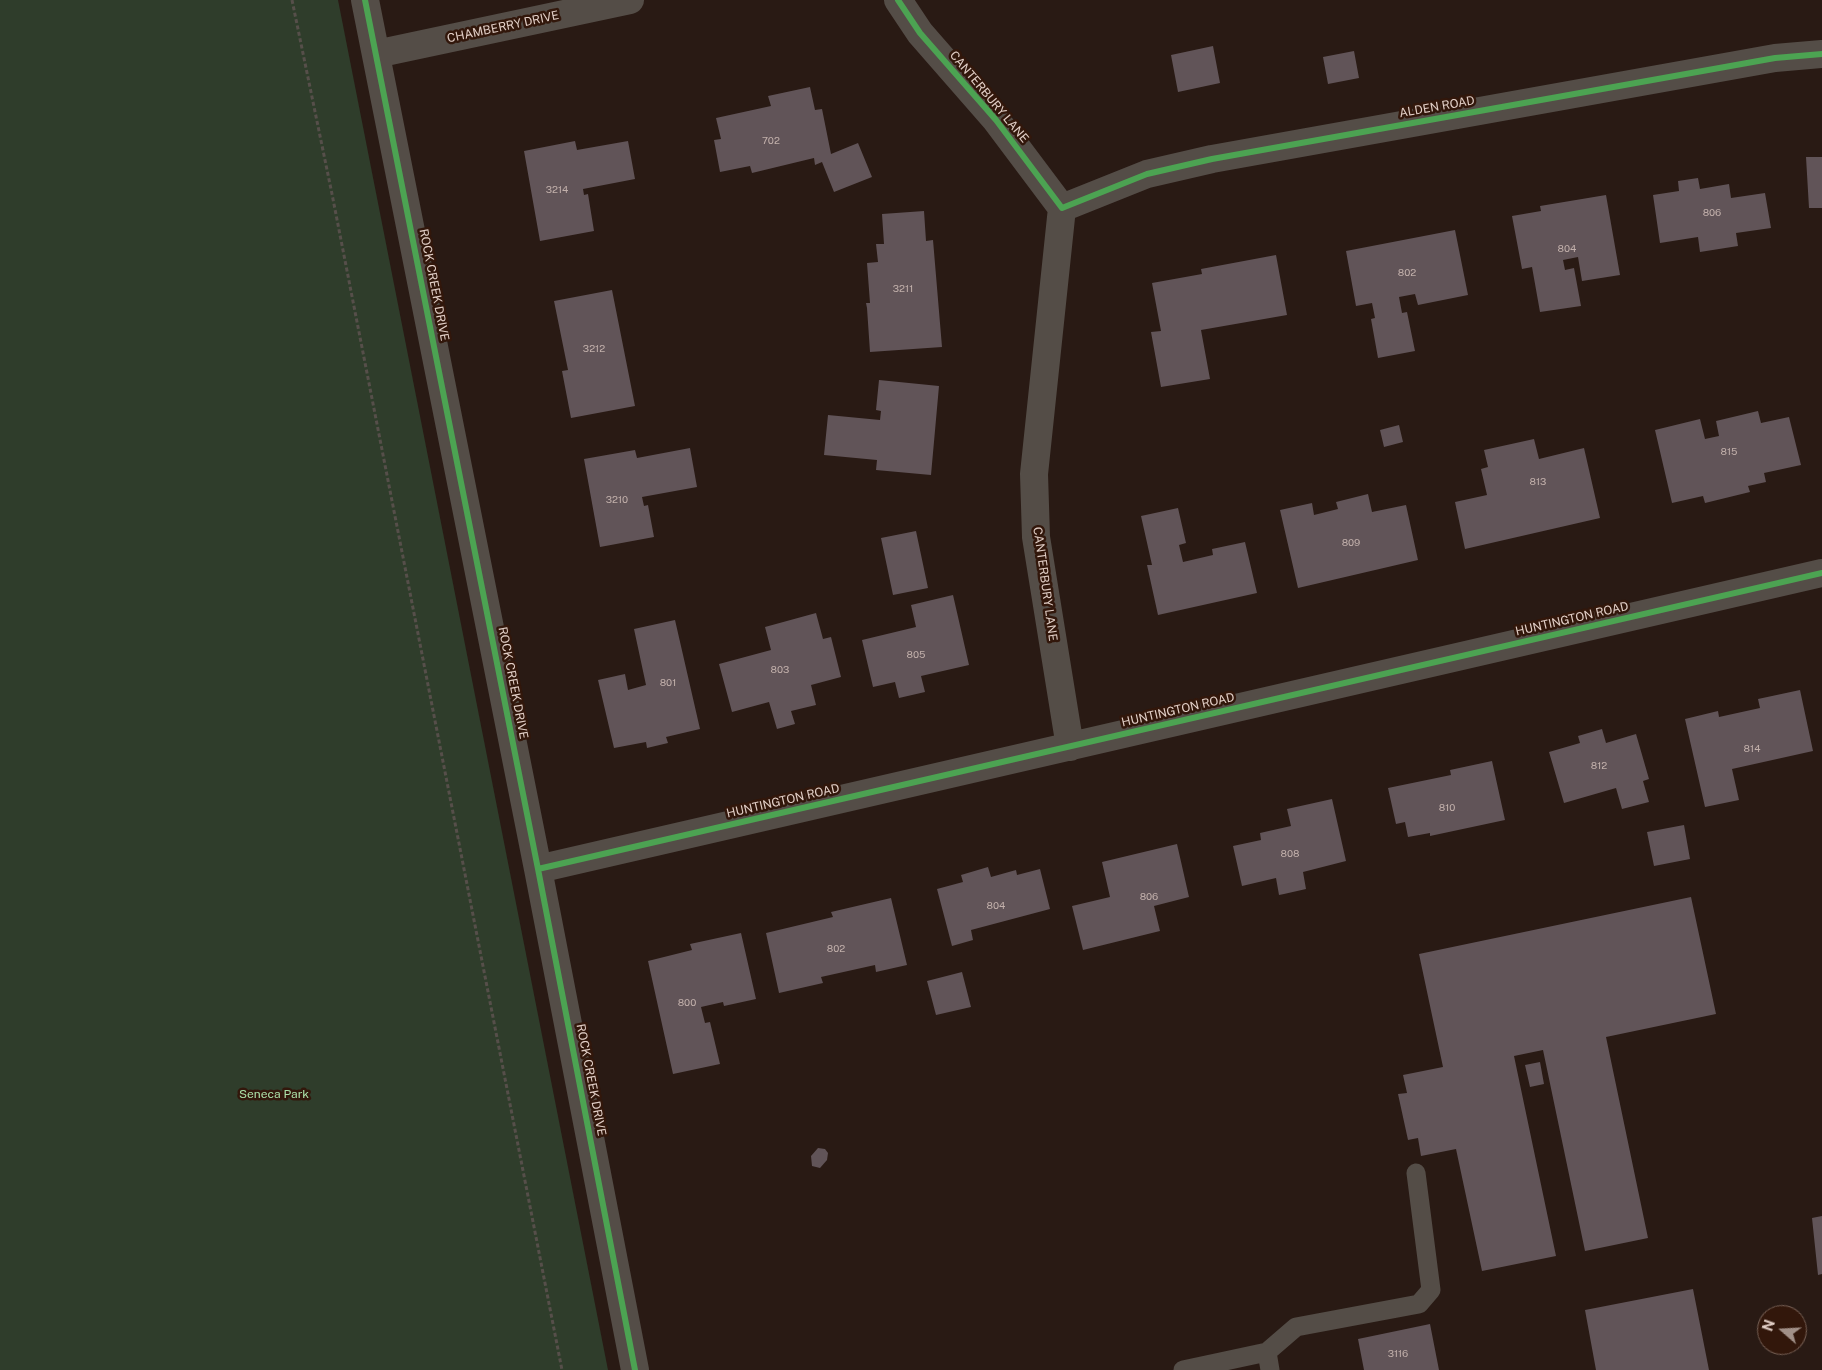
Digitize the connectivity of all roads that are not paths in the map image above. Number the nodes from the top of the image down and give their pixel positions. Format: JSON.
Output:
{"nodes":[{"id":1,"x":365,"y":0,"type":"edge"},
{"id":2,"x":630,"y":0,"type":"edge"},
{"id":3,"x":898,"y":0,"type":"edge"},
{"id":4,"x":376,"y":54,"type":"junction"},
{"id":5,"x":1822,"y":54,"type":"edge"},
{"id":6,"x":1062,"y":208,"type":"junction"},
{"id":7,"x":1822,"y":573,"type":"edge"},
{"id":8,"x":1070,"y":747,"type":"junction"},
{"id":9,"x":538,"y":868,"type":"junction"},
{"id":10,"x":1416,"y":1173,"type":"dead end"},
{"id":11,"x":1269,"y":1361,"type":"edge"},
{"id":12,"x":635,"y":1370,"type":"edge"},
{"id":13,"x":1183,"y":1370,"type":"edge"}],
"edges":[{"from":1,"to":4,"type":"street","name":"ROCK CREEK DRIVE"},
{"from":2,"to":4,"type":"street","name":"CHAMBERRY DRIVE"},
{"from":3,"to":6,"type":"street","name":"CANTERBURY LANE"},
{"from":4,"to":9,"type":"street","name":"ROCK CREEK DRIVE"},
{"from":5,"to":6,"type":"street","name":"ALDEN ROAD"},
{"from":6,"to":8,"type":"street","name":"CANTERBURY LANE"},
{"from":7,"to":8,"type":"street","name":"HUNTINGTON ROAD"},
{"from":8,"to":9,"type":"street","name":"HUNTINGTON ROAD"},
{"from":9,"to":12,"type":"street","name":"ROCK CREEK DRIVE"},
{"from":10,"to":11,"type":"lane"},
{"from":11,"to":13,"type":"lane"}]}
